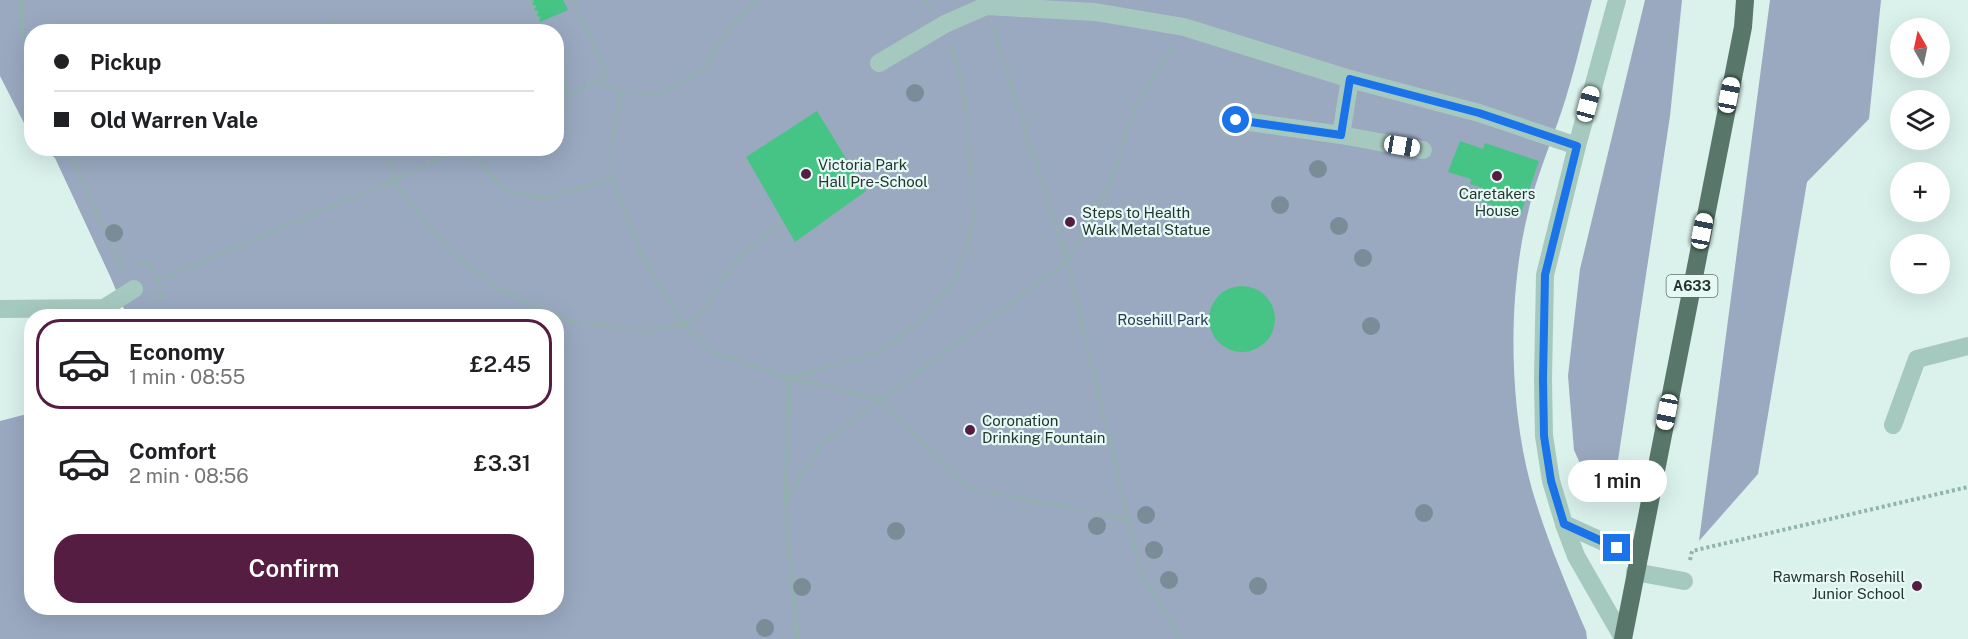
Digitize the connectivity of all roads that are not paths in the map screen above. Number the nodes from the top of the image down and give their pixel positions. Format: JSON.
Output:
{"nodes":[{"id":1,"x":1617,"y":0,"type":"edge"},
{"id":2,"x":1745,"y":0,"type":"edge"},
{"id":3,"x":879,"y":63,"type":"dead end"},
{"id":4,"x":1350,"y":79,"type":"junction"},
{"id":5,"x":1236,"y":120,"type":"dead end"},
{"id":6,"x":1341,"y":135,"type":"junction"},
{"id":7,"x":1577,"y":146,"type":"junction"},
{"id":8,"x":1423,"y":150,"type":"dead end"},
{"id":9,"x":134,"y":290,"type":"road end"},
{"id":10,"x":0,"y":309,"type":"edge"},
{"id":11,"x":1968,"y":346,"type":"edge"},
{"id":12,"x":1893,"y":425,"type":"dead end"},
{"id":13,"x":1564,"y":524,"type":"junction"},
{"id":14,"x":1640,"y":548,"type":"junction"},
{"id":15,"x":1635,"y":572,"type":"junction"},
{"id":16,"x":1684,"y":581,"type":"road end"},
{"id":17,"x":1623,"y":639,"type":"edge"}],
"edges":[{"from":1,"to":7,"type":"street"},
{"from":2,"to":14,"type":"main road","number":"A633"},
{"from":3,"to":4,"type":"street"},
{"from":4,"to":6,"type":"street"},
{"from":4,"to":7,"type":"street"},
{"from":5,"to":6,"type":"street"},
{"from":6,"to":8,"type":"street"},
{"from":7,"to":13,"type":"street"},
{"from":9,"to":10,"type":"street"},
{"from":11,"to":12,"type":"street"},
{"from":13,"to":14,"type":"street"},
{"from":13,"to":17,"type":"street"},
{"from":14,"to":15,"type":"main road","number":"A633"},
{"from":15,"to":16,"type":"street"},
{"from":15,"to":17,"type":"main road","number":"A633"}]}
